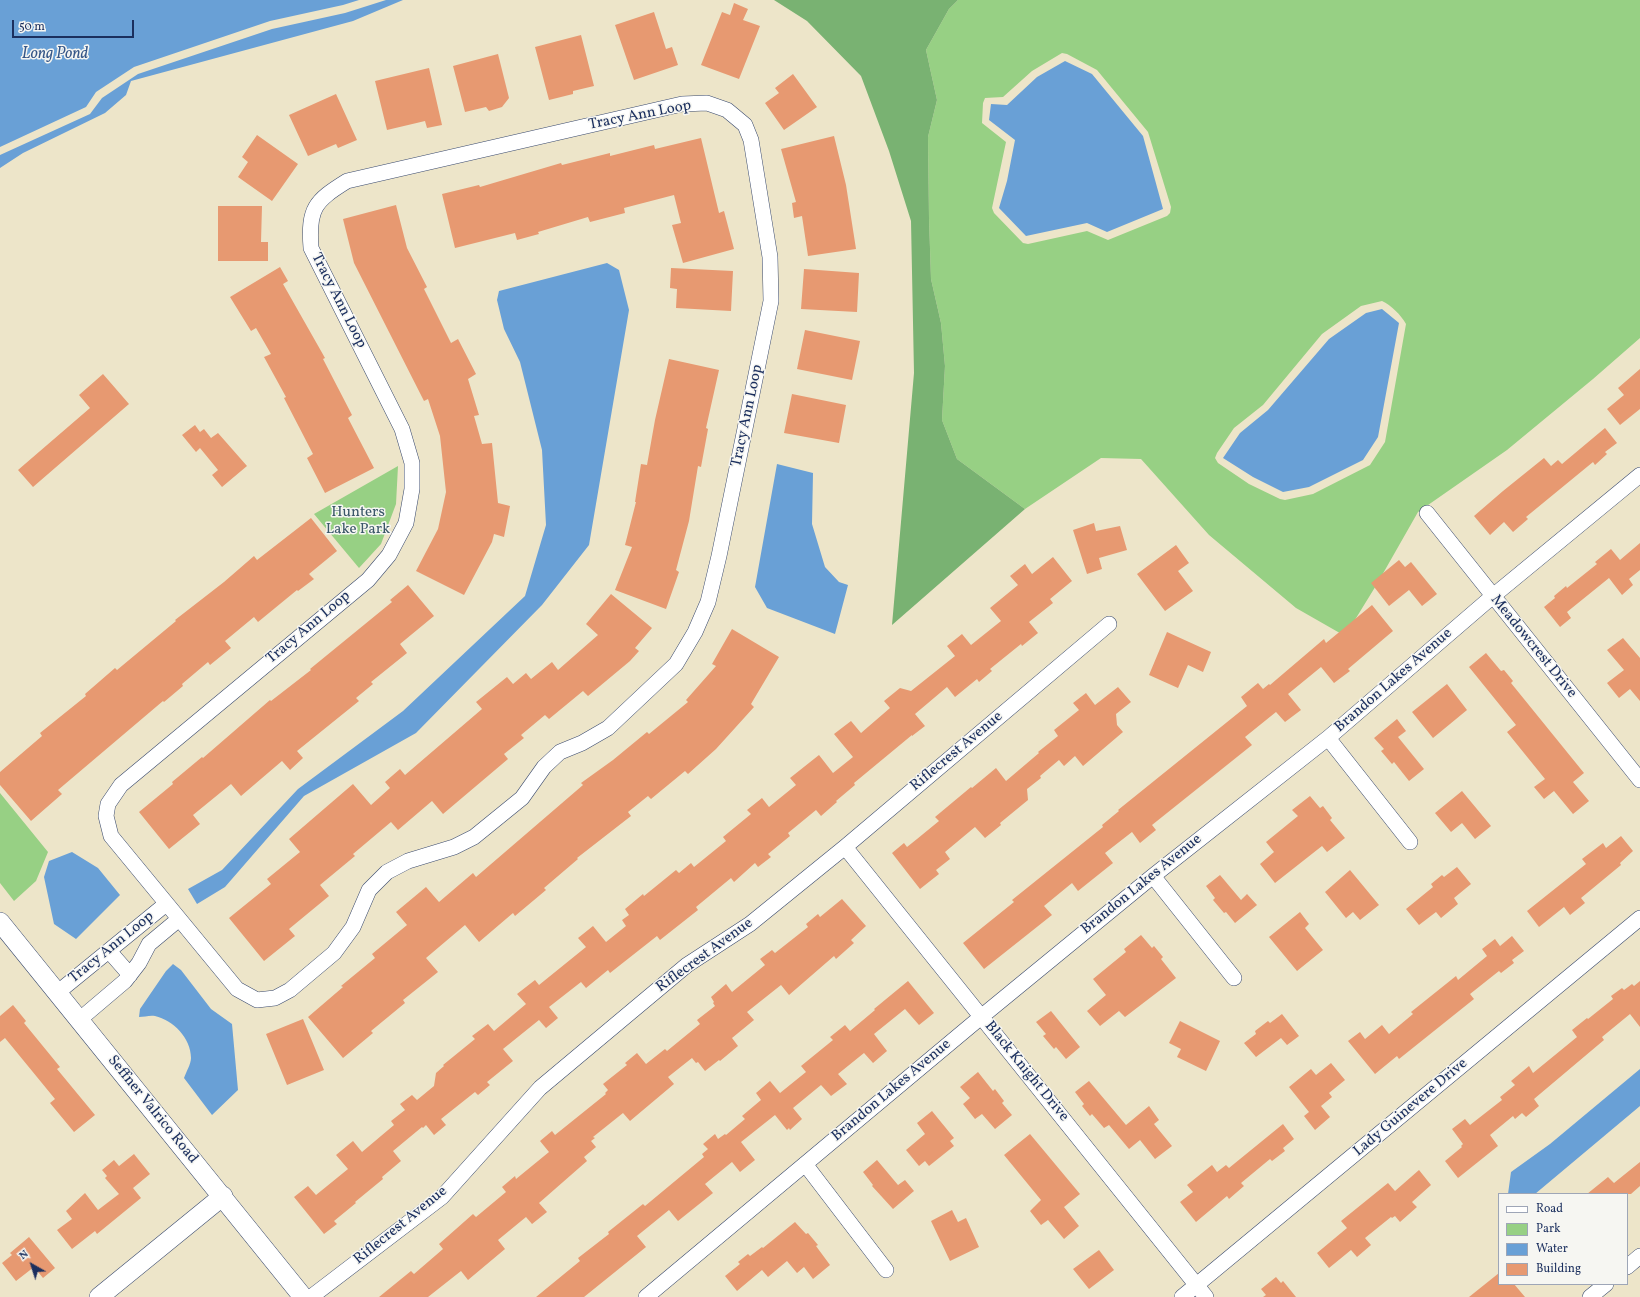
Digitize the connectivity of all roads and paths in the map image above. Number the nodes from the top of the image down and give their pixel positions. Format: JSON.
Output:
{"nodes":[{"id":1,"x":1640,"y":475,"type":"edge"},
{"id":2,"x":1427,"y":513,"type":"dead end"},
{"id":3,"x":1493,"y":596,"type":"junction"},
{"id":4,"x":1109,"y":624,"type":"dead end"},
{"id":5,"x":1328,"y":738,"type":"junction"},
{"id":6,"x":1640,"y":780,"type":"edge"},
{"id":7,"x":1410,"y":842,"type":"dead end"},
{"id":8,"x":845,"y":847,"type":"junction"},
{"id":9,"x":1153,"y":876,"type":"junction"},
{"id":10,"x":166,"y":904,"type":"junction"},
{"id":11,"x":1640,"y":918,"type":"edge"},
{"id":12,"x":179,"y":919,"type":"junction"},
{"id":13,"x":0,"y":922,"type":"edge"},
{"id":14,"x":108,"y":951,"type":"junction"},
{"id":15,"x":130,"y":975,"type":"junction"},
{"id":16,"x":1234,"y":978,"type":"dead end"},
{"id":17,"x":57,"y":993,"type":"junction"},
{"id":18,"x":981,"y":1017,"type":"junction"},
{"id":19,"x":79,"y":1020,"type":"junction"},
{"id":20,"x":805,"y":1164,"type":"junction"},
{"id":21,"x":222,"y":1196,"type":"junction"},
{"id":22,"x":1640,"y":1256,"type":"edge"},
{"id":23,"x":1628,"y":1266,"type":"edge"},
{"id":24,"x":886,"y":1270,"type":"dead end"},
{"id":25,"x":1197,"y":1285,"type":"junction"},
{"id":26,"x":1605,"y":1285,"type":"edge"},
{"id":27,"x":99,"y":1297,"type":"edge"},
{"id":28,"x":303,"y":1297,"type":"edge"},
{"id":29,"x":311,"y":1297,"type":"edge"},
{"id":30,"x":646,"y":1297,"type":"edge"},
{"id":31,"x":1182,"y":1297,"type":"edge"},
{"id":32,"x":1206,"y":1297,"type":"edge"},
{"id":33,"x":1590,"y":1297,"type":"edge"}],
"edges":[{"from":1,"to":3,"type":"street","name":"Brandon Lakes Avenue"},
{"from":2,"to":3,"type":"street","name":"Meadowcrest Drive"},
{"from":3,"to":5,"type":"street","name":"Brandon Lakes Avenue"},
{"from":3,"to":6,"type":"street","name":"Meadowcrest Drive"},
{"from":4,"to":8,"type":"street","name":"Riflecrest Avenue"},
{"from":5,"to":7,"type":"street"},
{"from":5,"to":9,"type":"street","name":"Brandon Lakes Avenue"},
{"from":8,"to":18,"type":"street","name":"Black Knight Drive"},
{"from":8,"to":29,"type":"street","name":"Riflecrest Avenue"},
{"from":9,"to":16,"type":"street"},
{"from":9,"to":18,"type":"street","name":"Brandon Lakes Avenue"},
{"from":10,"to":12,"type":"street","name":"Tracy Ann Loop"},
{"from":10,"to":12,"type":"street","name":"Tracy Ann Loop"},
{"from":10,"to":14,"type":"street","name":"Tracy Ann Loop"},
{"from":11,"to":25,"type":"street","name":"Lady Guinevere Drive"},
{"from":12,"to":15,"type":"street","name":"Tracy Ann Loop"},
{"from":13,"to":17,"type":"street","name":"Seffner Valrico Road"},
{"from":14,"to":15,"type":"street"},
{"from":14,"to":17,"type":"street","name":"Tracy Ann Loop"},
{"from":15,"to":19,"type":"street","name":"Tracy Ann Loop"},
{"from":17,"to":19,"type":"street","name":"Seffner Valrico Road"},
{"from":18,"to":20,"type":"street","name":"Brandon Lakes Avenue"},
{"from":18,"to":25,"type":"street","name":"Black Knight Drive"},
{"from":19,"to":21,"type":"street","name":"Seffner Valrico Road"},
{"from":20,"to":24,"type":"street"},
{"from":20,"to":30,"type":"street","name":"Brandon Lakes Avenue"},
{"from":21,"to":27,"type":"street"},
{"from":21,"to":28,"type":"street","name":"Seffner Valrico Road"},
{"from":22,"to":23,"type":"street"},
{"from":25,"to":31,"type":"street","name":"Lady Guinevere Drive"},
{"from":25,"to":32,"type":"street","name":"Black Knight Drive"},
{"from":26,"to":33,"type":"street"}]}
